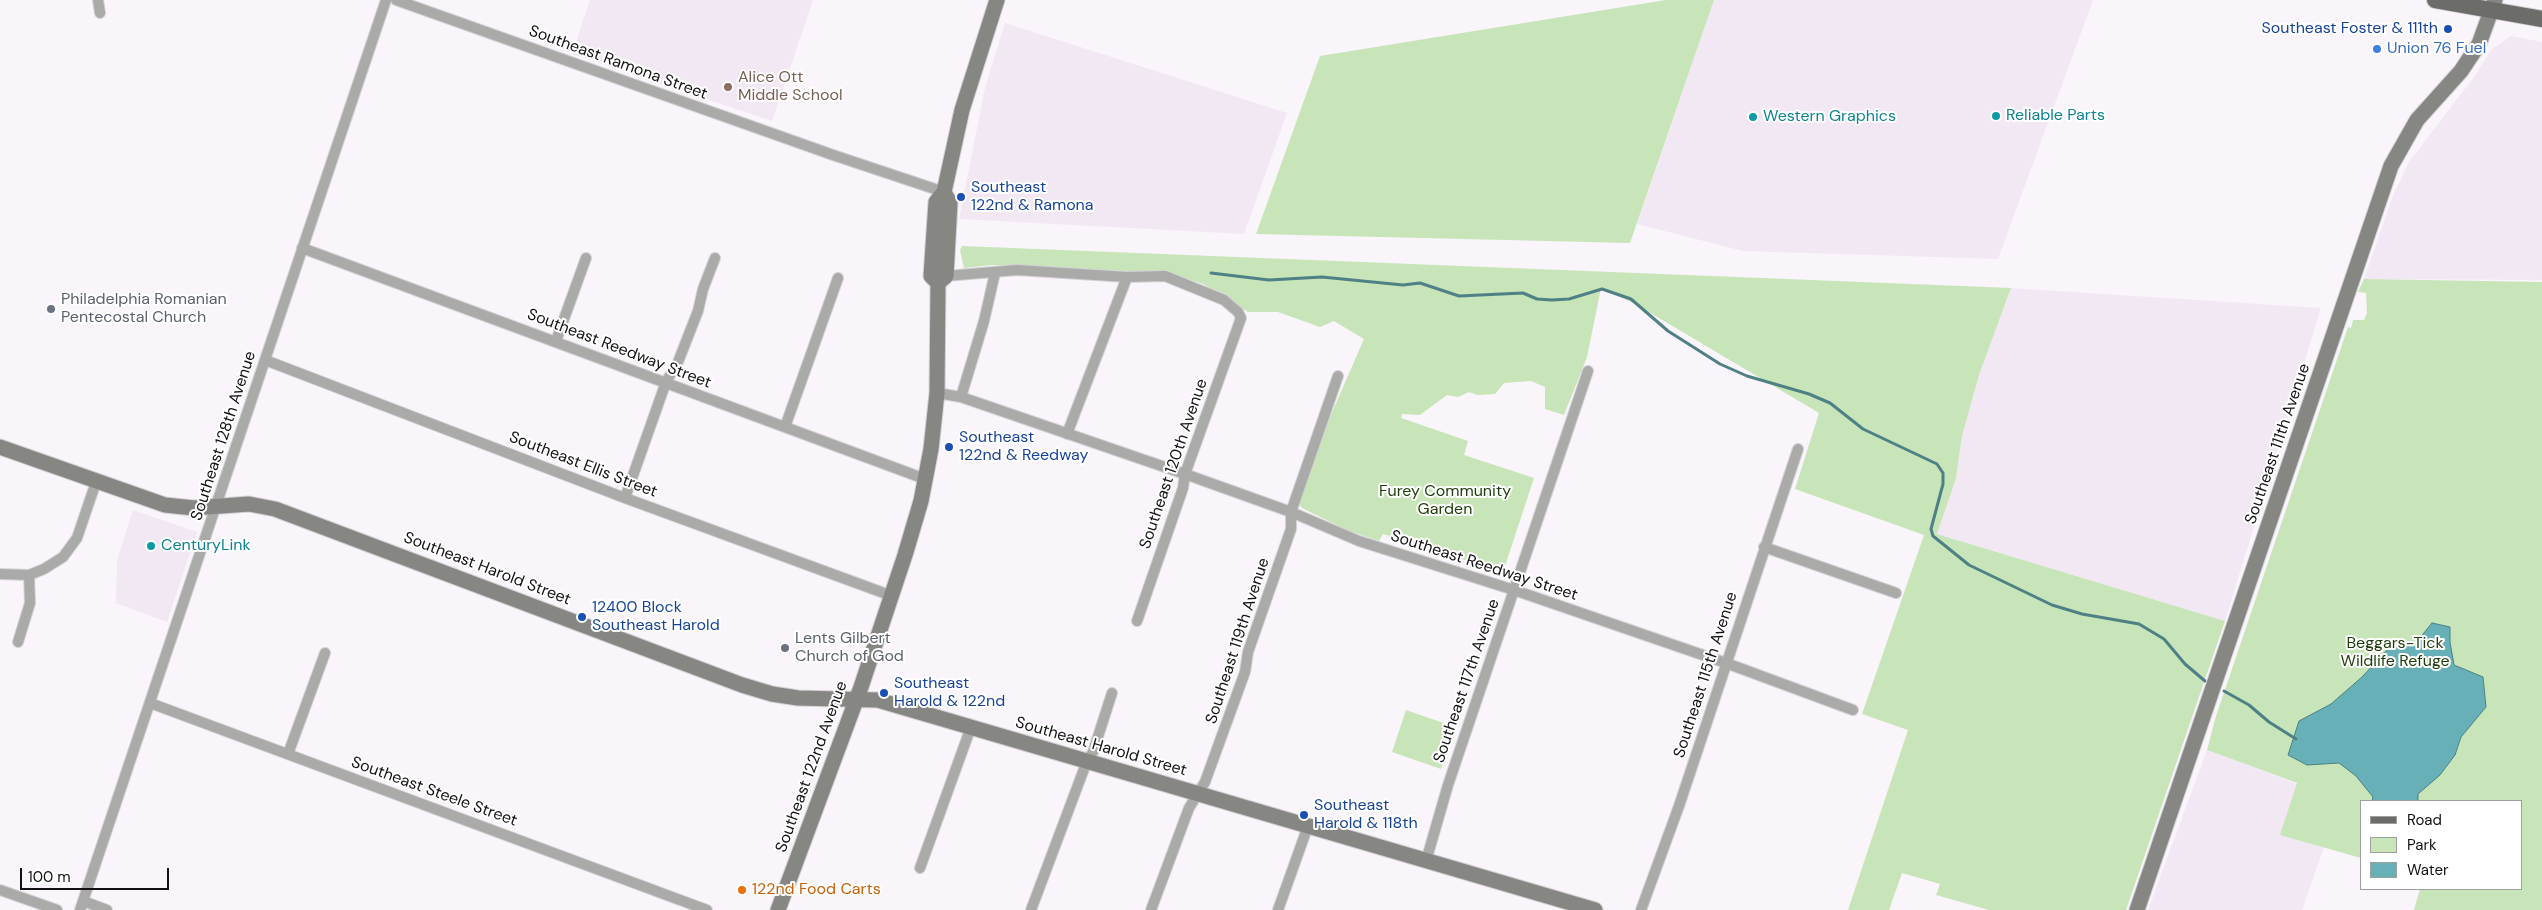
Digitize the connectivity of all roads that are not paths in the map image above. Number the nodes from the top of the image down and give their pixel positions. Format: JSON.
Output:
{"nodes":[{"id":1,"x":98,"y":0,"type":"edge"},
{"id":2,"x":386,"y":0,"type":"edge"},
{"id":3,"x":396,"y":0,"type":"edge"},
{"id":4,"x":997,"y":0,"type":"edge"},
{"id":5,"x":2435,"y":0,"type":"edge"},
{"id":6,"x":2494,"y":5,"type":"edge"},
{"id":7,"x":100,"y":13,"type":"dead end"},
{"id":8,"x":2542,"y":19,"type":"edge"},
{"id":9,"x":944,"y":192,"type":"junction"},
{"id":10,"x":302,"y":248,"type":"junction"},
{"id":11,"x":586,"y":258,"type":"dead end"},
{"id":12,"x":715,"y":258,"type":"dead end"},
{"id":13,"x":995,"y":273,"type":"junction"},
{"id":14,"x":1127,"y":277,"type":"junction"},
{"id":15,"x":838,"y":278,"type":"dead end"},
{"id":16,"x":942,"y":279,"type":"junction"},
{"id":17,"x":556,"y":341,"type":"junction"},
{"id":18,"x":265,"y":360,"type":"junction"},
{"id":19,"x":1588,"y":371,"type":"dead end"},
{"id":20,"x":1338,"y":376,"type":"dead end"},
{"id":21,"x":666,"y":382,"type":"junction"},
{"id":22,"x":937,"y":393,"type":"junction"},
{"id":23,"x":961,"y":397,"type":"junction"},
{"id":24,"x":785,"y":427,"type":"junction"},
{"id":25,"x":1067,"y":434,"type":"junction"},
{"id":26,"x":0,"y":447,"type":"edge"},
{"id":27,"x":1798,"y":449,"type":"dead end"},
{"id":28,"x":1185,"y":474,"type":"junction"},
{"id":29,"x":926,"y":479,"type":"junction"},
{"id":30,"x":96,"y":482,"type":"junction"},
{"id":31,"x":625,"y":498,"type":"junction"},
{"id":32,"x":216,"y":506,"type":"junction"},
{"id":33,"x":1291,"y":512,"type":"junction"},
{"id":34,"x":1764,"y":547,"type":"junction"},
{"id":35,"x":0,"y":574,"type":"edge"},
{"id":36,"x":29,"y":574,"type":"junction"},
{"id":37,"x":1514,"y":590,"type":"junction"},
{"id":38,"x":1896,"y":593,"type":"dead end"},
{"id":39,"x":892,"y":596,"type":"junction"},
{"id":40,"x":1137,"y":621,"type":"dead end"},
{"id":41,"x":18,"y":642,"type":"dead end"},
{"id":42,"x":325,"y":653,"type":"dead end"},
{"id":43,"x":1726,"y":663,"type":"junction"},
{"id":44,"x":1112,"y":692,"type":"dead end"},
{"id":45,"x":856,"y":699,"type":"junction"},
{"id":46,"x":150,"y":703,"type":"junction"},
{"id":47,"x":1853,"y":710,"type":"dead end"},
{"id":48,"x":971,"y":727,"type":"junction"},
{"id":49,"x":288,"y":754,"type":"junction"},
{"id":50,"x":1087,"y":761,"type":"junction"},
{"id":51,"x":1198,"y":794,"type":"junction"},
{"id":52,"x":1308,"y":826,"type":"junction"},
{"id":53,"x":1426,"y":861,"type":"junction"},
{"id":54,"x":920,"y":868,"type":"dead end"},
{"id":55,"x":0,"y":890,"type":"edge"},
{"id":56,"x":82,"y":906,"type":"edge"},
{"id":57,"x":57,"y":910,"type":"edge"},
{"id":58,"x":107,"y":910,"type":"edge"},
{"id":59,"x":708,"y":910,"type":"edge"},
{"id":60,"x":778,"y":910,"type":"edge"},
{"id":61,"x":1031,"y":910,"type":"edge"},
{"id":62,"x":1151,"y":910,"type":"edge"},
{"id":63,"x":1278,"y":910,"type":"edge"},
{"id":64,"x":1595,"y":910,"type":"edge"},
{"id":65,"x":1641,"y":910,"type":"edge"},
{"id":66,"x":2137,"y":910,"type":"edge"}],
"edges":[{"from":1,"to":7,"type":"street"},
{"from":2,"to":10,"type":"street","name":"Southeast 128th Avenue"},
{"from":3,"to":9,"type":"street","name":"Southeast Ramona Street"},
{"from":4,"to":9,"type":"street","name":"Southeast 122nd Avenue"},
{"from":5,"to":6,"type":"main road"},
{"from":6,"to":8,"type":"main road"},
{"from":6,"to":66,"type":"street","name":"Southeast 111th Avenue"},
{"from":9,"to":16,"type":"street","name":"Southeast 122nd Avenue"},
{"from":10,"to":17,"type":"street","name":"Southeast Reedway Street"},
{"from":10,"to":18,"type":"street","name":"Southeast 128th Avenue"},
{"from":11,"to":17,"type":"street"},
{"from":12,"to":21,"type":"street"},
{"from":13,"to":14,"type":"street"},
{"from":13,"to":16,"type":"street"},
{"from":13,"to":23,"type":"street"},
{"from":14,"to":25,"type":"street"},
{"from":14,"to":28,"type":"street","name":"Southeast 120th Avenue"},
{"from":15,"to":24,"type":"street"},
{"from":16,"to":22,"type":"street","name":"Southeast 122nd Avenue"},
{"from":17,"to":21,"type":"street","name":"Southeast Reedway Street"},
{"from":18,"to":31,"type":"street","name":"Southeast Ellis Street"},
{"from":18,"to":32,"type":"street","name":"Southeast 128th Avenue"},
{"from":19,"to":37,"type":"street","name":"Southeast 117th Avenue"},
{"from":20,"to":33,"type":"street","name":"Southeast 119th Avenue"},
{"from":21,"to":24,"type":"street","name":"Southeast Reedway Street"},
{"from":21,"to":31,"type":"street"},
{"from":22,"to":23,"type":"street","name":"Southeast Reedway Street"},
{"from":22,"to":29,"type":"street","name":"Southeast 122nd Avenue"},
{"from":23,"to":25,"type":"street","name":"Southeast Reedway Street"},
{"from":24,"to":29,"type":"street","name":"Southeast Reedway Street"},
{"from":25,"to":28,"type":"street","name":"Southeast Reedway Street"},
{"from":26,"to":30,"type":"street","name":"Southeast Harold Street"},
{"from":27,"to":34,"type":"street","name":"Southeast 115th Avenue"},
{"from":28,"to":33,"type":"street","name":"Southeast Reedway Street"},
{"from":28,"to":40,"type":"street","name":"Southeast 120th Avenue"},
{"from":29,"to":39,"type":"street","name":"Southeast 122nd Avenue"},
{"from":30,"to":32,"type":"street","name":"Southeast Harold Street"},
{"from":30,"to":36,"type":"street"},
{"from":31,"to":39,"type":"street","name":"Southeast Ellis Street"},
{"from":32,"to":45,"type":"street","name":"Southeast Harold Street"},
{"from":32,"to":46,"type":"street","name":"Southeast 128th Avenue"},
{"from":33,"to":37,"type":"street","name":"Southeast Reedway Street"},
{"from":33,"to":51,"type":"street","name":"Southeast 119th Avenue"},
{"from":34,"to":38,"type":"street"},
{"from":34,"to":43,"type":"street","name":"Southeast 115th Avenue"},
{"from":35,"to":36,"type":"street"},
{"from":36,"to":41,"type":"street"},
{"from":37,"to":43,"type":"street","name":"Southeast Reedway Street"},
{"from":37,"to":53,"type":"street","name":"Southeast 117th Avenue"},
{"from":39,"to":45,"type":"street","name":"Southeast 122nd Avenue"},
{"from":42,"to":49,"type":"street"},
{"from":43,"to":47,"type":"street","name":"Southeast Reedway Street"},
{"from":43,"to":65,"type":"street","name":"Southeast 115th Avenue"},
{"from":44,"to":50,"type":"street"},
{"from":45,"to":48,"type":"street","name":"Southeast Harold Street"},
{"from":45,"to":60,"type":"street","name":"Southeast 122nd Avenue"},
{"from":46,"to":49,"type":"street","name":"Southeast Steele Street"},
{"from":46,"to":56,"type":"street","name":"Southeast 128th Avenue"},
{"from":48,"to":50,"type":"street","name":"Southeast Harold Street"},
{"from":48,"to":54,"type":"street"},
{"from":49,"to":59,"type":"street","name":"Southeast Steele Street"},
{"from":50,"to":51,"type":"street","name":"Southeast Harold Street"},
{"from":50,"to":61,"type":"street"},
{"from":51,"to":52,"type":"street","name":"Southeast Harold Street"},
{"from":51,"to":62,"type":"street","name":"Southeast 119th Avenue"},
{"from":52,"to":53,"type":"street","name":"Southeast Harold Street"},
{"from":52,"to":63,"type":"street"},
{"from":53,"to":64,"type":"street","name":"Southeast Harold Street"},
{"from":55,"to":57,"type":"street"},
{"from":56,"to":58,"type":"street"}]}
